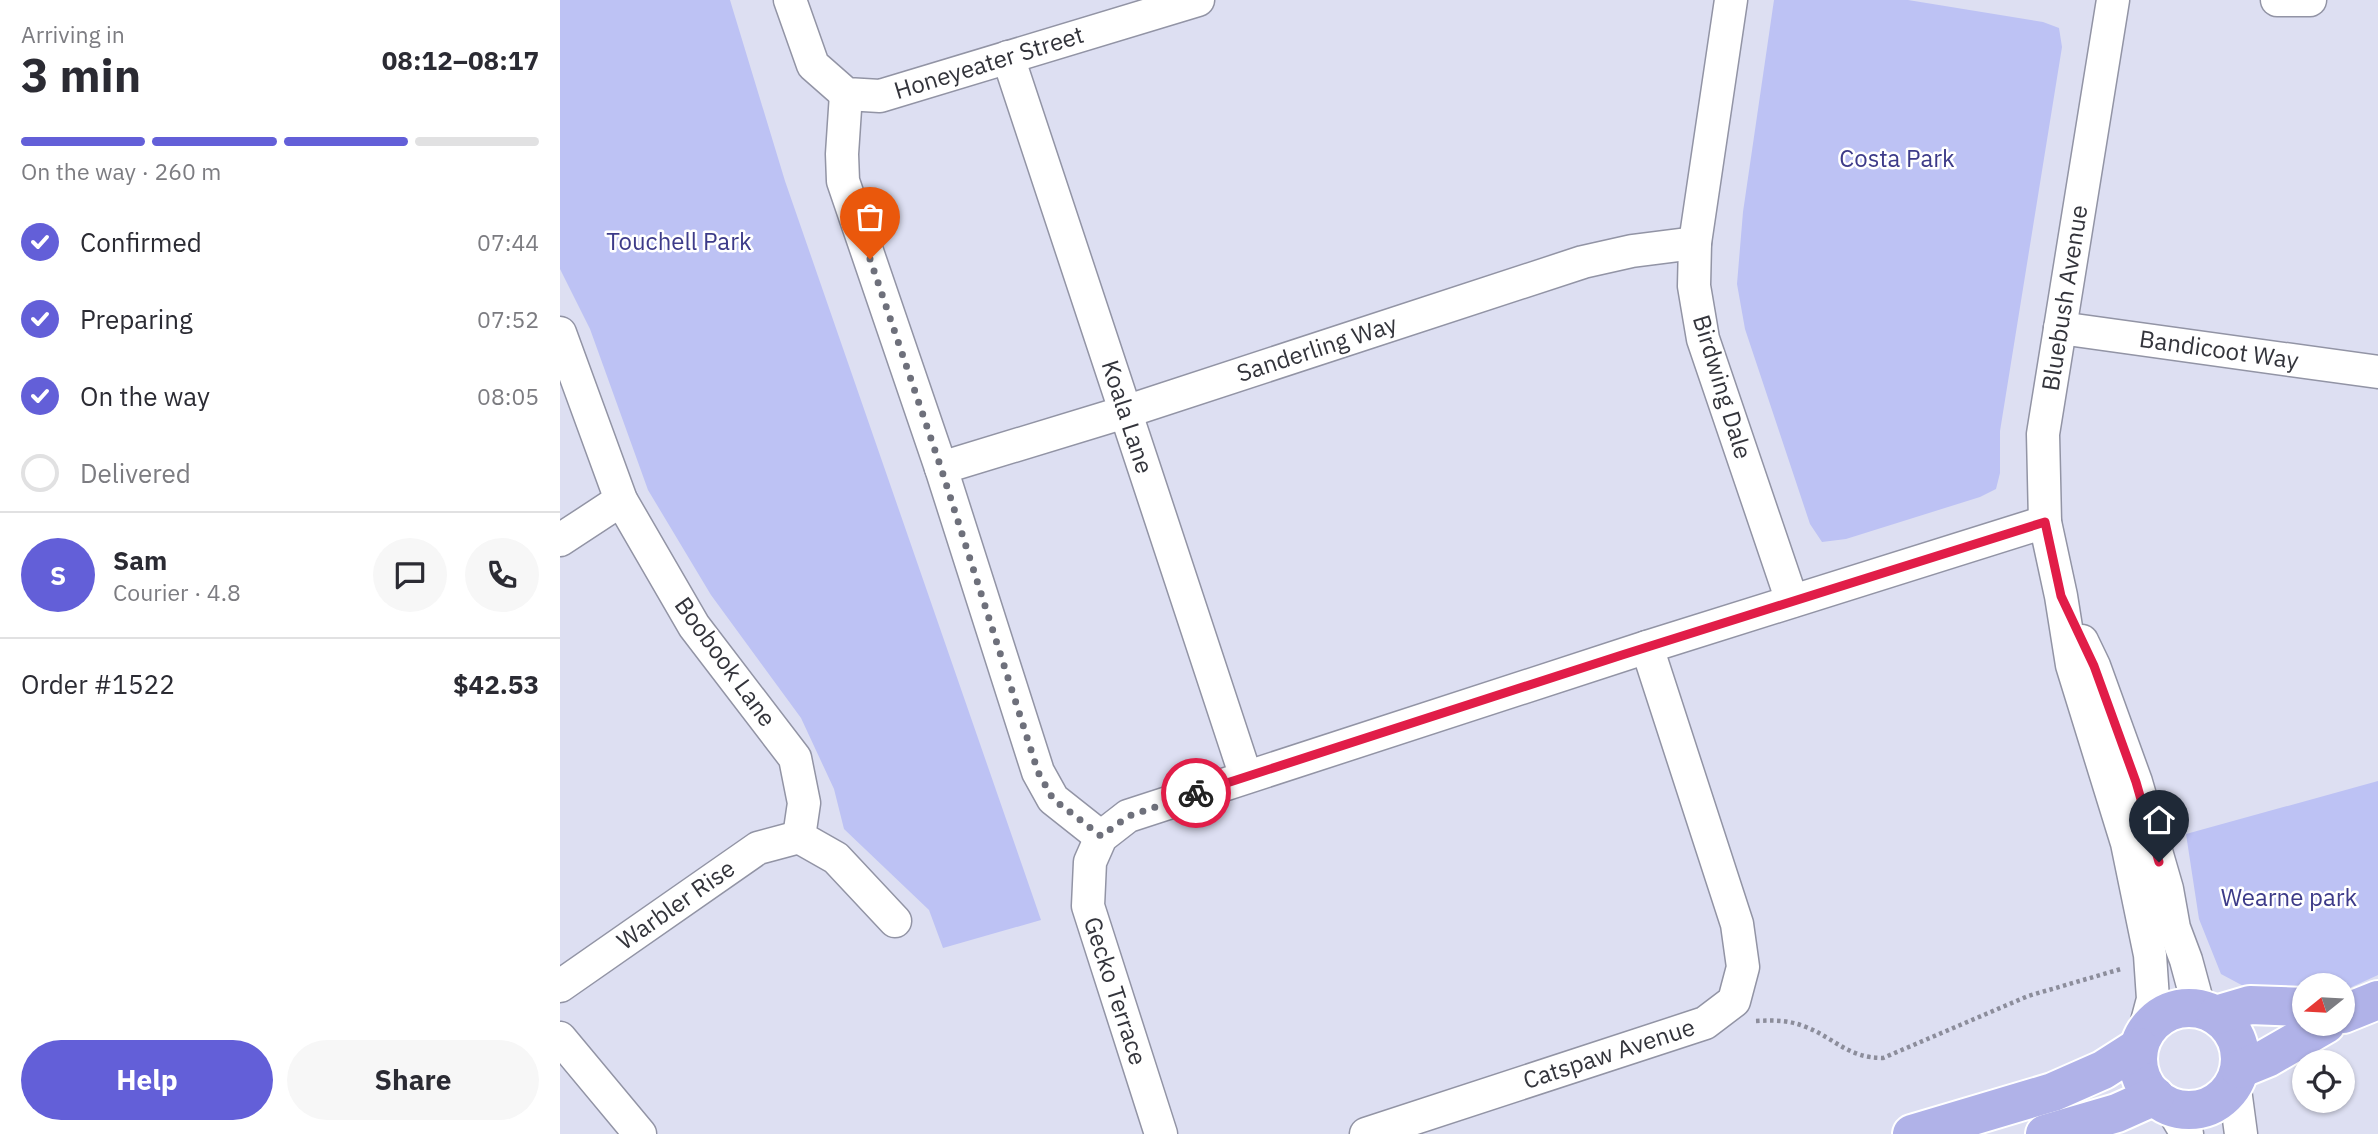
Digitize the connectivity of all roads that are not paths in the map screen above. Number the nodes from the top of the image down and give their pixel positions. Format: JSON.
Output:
{"nodes":[{"id":1,"x":790,"y":0,"type":"edge"},
{"id":2,"x":1197,"y":0,"type":"edge"},
{"id":3,"x":1731,"y":0,"type":"edge"},
{"id":4,"x":2113,"y":0,"type":"edge"},
{"id":5,"x":2277,"y":0,"type":"edge"},
{"id":6,"x":2310,"y":0,"type":"edge"},
{"id":7,"x":1008,"y":57,"type":"junction"},
{"id":8,"x":846,"y":94,"type":"junction"},
{"id":9,"x":1695,"y":243,"type":"junction"},
{"id":10,"x":2060,"y":328,"type":"junction"},
{"id":11,"x":560,"y":332,"type":"edge"},
{"id":12,"x":2378,"y":372,"type":"edge"},
{"id":13,"x":1125,"y":412,"type":"junction"},
{"id":14,"x":941,"y":468,"type":"junction"},
{"id":15,"x":621,"y":500,"type":"junction"},
{"id":16,"x":2045,"y":522,"type":"junction"},
{"id":17,"x":560,"y":540,"type":"edge"},
{"id":18,"x":2061,"y":596,"type":"junction"},
{"id":19,"x":1792,"y":601,"type":"junction"},
{"id":20,"x":1647,"y":647,"type":"junction"},
{"id":21,"x":1246,"y":777,"type":"junction"},
{"id":22,"x":1101,"y":836,"type":"junction"},
{"id":23,"x":799,"y":837,"type":"junction"},
{"id":24,"x":895,"y":921,"type":"dead end"},
{"id":25,"x":560,"y":986,"type":"edge"},
{"id":26,"x":2292,"y":1007,"type":"edge"},
{"id":27,"x":2207,"y":1012,"type":"junction"},
{"id":28,"x":2305,"y":1036,"type":"edge"},
{"id":29,"x":560,"y":1038,"type":"edge"},
{"id":30,"x":2141,"y":1040,"type":"junction"},
{"id":31,"x":2237,"y":1076,"type":"junction"},
{"id":32,"x":2171,"y":1112,"type":"edge"},
{"id":33,"x":640,"y":1134,"type":"edge"},
{"id":34,"x":1161,"y":1134,"type":"edge"},
{"id":35,"x":1366,"y":1134,"type":"edge"},
{"id":36,"x":1912,"y":1134,"type":"edge"},
{"id":37,"x":2045,"y":1134,"type":"edge"},
{"id":38,"x":2241,"y":1134,"type":"edge"}],
"edges":[{"from":1,"to":8,"type":"street"},
{"from":2,"to":7,"type":"street","name":"Honeyeater Street"},
{"from":3,"to":9,"type":"street","name":"Birdwing Dale"},
{"from":4,"to":10,"type":"street","name":"Bluebush Avenue"},
{"from":5,"to":6,"type":"street"},
{"from":7,"to":8,"type":"street","name":"Honeyeater Street"},
{"from":7,"to":13,"type":"street","name":"Koala Lane"},
{"from":8,"to":14,"type":"street"},
{"from":9,"to":13,"type":"street","name":"Sanderling Way"},
{"from":9,"to":19,"type":"street","name":"Birdwing Dale"},
{"from":10,"to":12,"type":"street","name":"Bandicoot Way"},
{"from":10,"to":16,"type":"street","name":"Bluebush Avenue"},
{"from":11,"to":15,"type":"street","name":"Boobook Lane"},
{"from":13,"to":14,"type":"street","name":"Sanderling Way"},
{"from":13,"to":21,"type":"street","name":"Koala Lane"},
{"from":14,"to":22,"type":"street"},
{"from":15,"to":17,"type":"street"},
{"from":15,"to":23,"type":"street","name":"Boobook Lane"},
{"from":16,"to":18,"type":"street","name":"Bluebush Avenue"},
{"from":16,"to":19,"type":"street"},
{"from":18,"to":27,"type":"street","name":"Bluebush Avenue"},
{"from":18,"to":30,"type":"street","name":"Bluebush Avenue"},
{"from":19,"to":20,"type":"street"},
{"from":20,"to":21,"type":"street"},
{"from":20,"to":35,"type":"street","name":"Catspaw Avenue"},
{"from":21,"to":22,"type":"street"},
{"from":22,"to":34,"type":"street","name":"Gecko Terrace"},
{"from":23,"to":24,"type":"street"},
{"from":23,"to":25,"type":"street","name":"Warbler Rise"},
{"from":26,"to":27,"type":"main road"},
{"from":27,"to":30,"type":"main road"},
{"from":27,"to":31,"type":"main road"},
{"from":28,"to":31,"type":"main road"},
{"from":29,"to":33,"type":"street"},
{"from":30,"to":32,"type":"main road"},
{"from":30,"to":36,"type":"main road"},
{"from":31,"to":32,"type":"main road"},
{"from":31,"to":38,"type":"street"},
{"from":32,"to":37,"type":"main road"}]}
